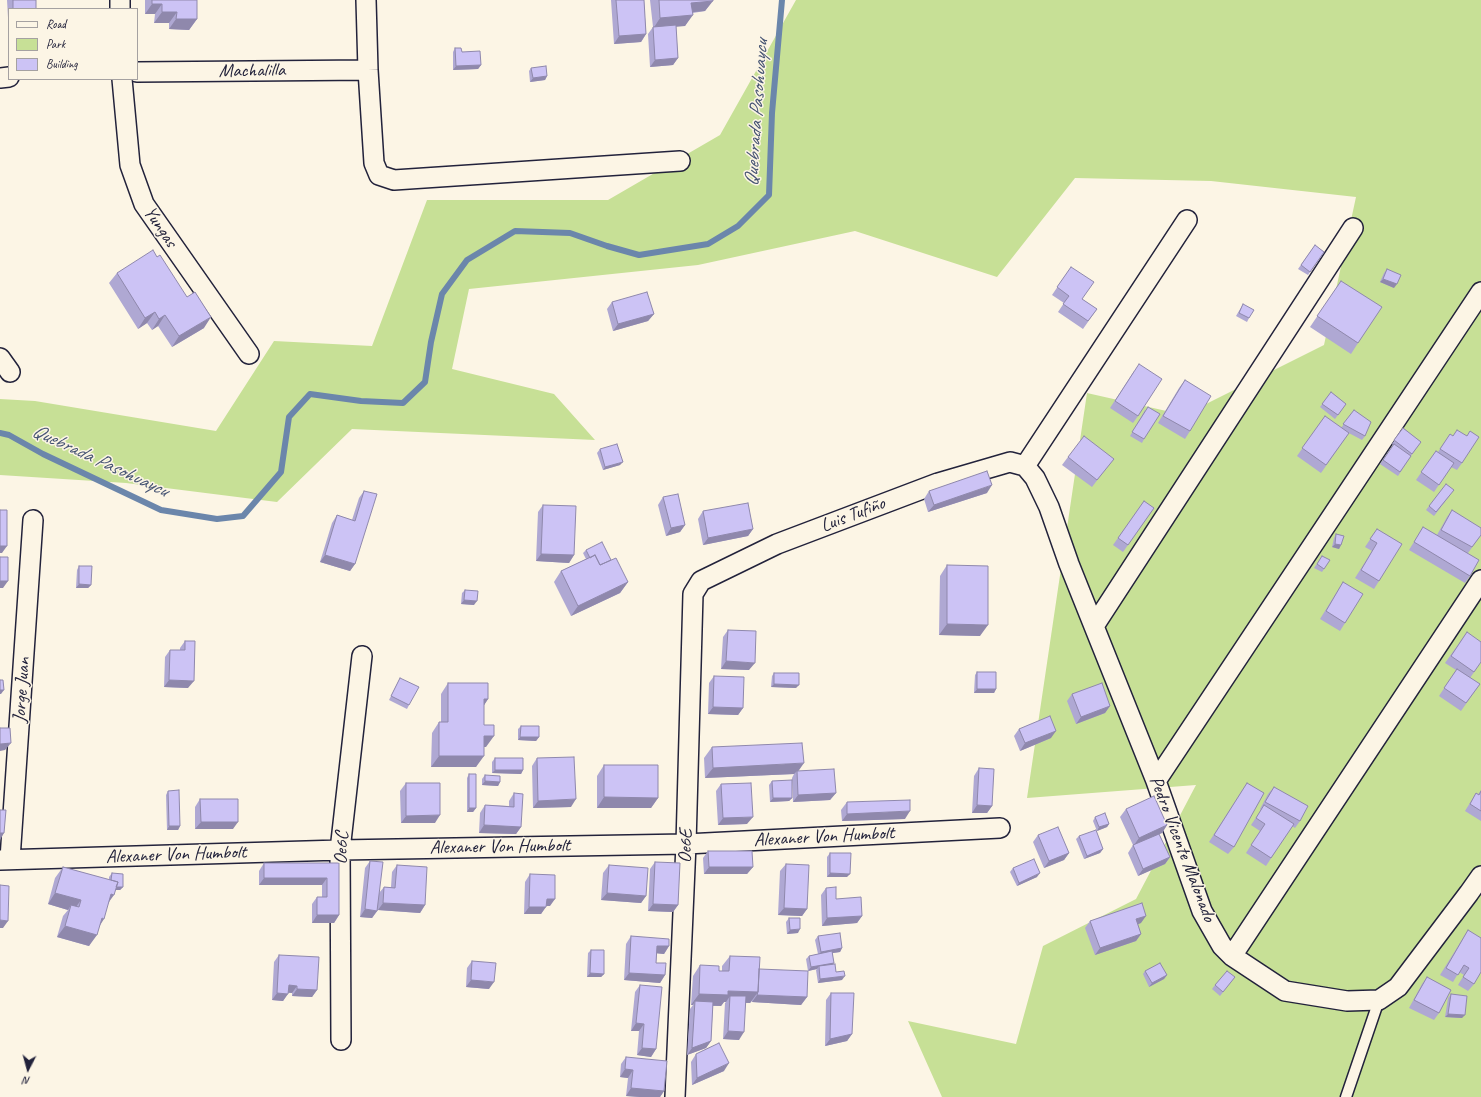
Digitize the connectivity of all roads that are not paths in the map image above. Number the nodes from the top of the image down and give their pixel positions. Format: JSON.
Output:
{"nodes":[{"id":1,"x":366,"y":0,"type":"edge"},
{"id":2,"x":368,"y":70,"type":"junction"},
{"id":3,"x":138,"y":72,"type":"edge"},
{"id":4,"x":122,"y":80,"type":"edge"},
{"id":5,"x":680,"y":161,"type":"dead end"},
{"id":6,"x":1188,"y":220,"type":"dead end"},
{"id":7,"x":1353,"y":228,"type":"dead end"},
{"id":8,"x":1481,"y":292,"type":"edge"},
{"id":9,"x":249,"y":354,"type":"dead end"},
{"id":10,"x":1025,"y":466,"type":"junction"},
{"id":11,"x":33,"y":520,"type":"dead end"},
{"id":12,"x":1481,"y":580,"type":"edge"},
{"id":13,"x":693,"y":594,"type":"joint"},
{"id":14,"x":1094,"y":626,"type":"junction"},
{"id":15,"x":362,"y":656,"type":"dead end"},
{"id":16,"x":1156,"y":781,"type":"junction"},
{"id":17,"x":1000,"y":828,"type":"dead end"},
{"id":18,"x":686,"y":844,"type":"junction"},
{"id":19,"x":340,"y":850,"type":"junction"},
{"id":20,"x":5,"y":860,"type":"edge"},
{"id":21,"x":1481,"y":876,"type":"edge"},
{"id":22,"x":1232,"y":956,"type":"junction"},
{"id":23,"x":1379,"y":1000,"type":"junction"},
{"id":24,"x":341,"y":1040,"type":"dead end"},
{"id":25,"x":675,"y":1097,"type":"edge"},
{"id":26,"x":1346,"y":1097,"type":"edge"}],
"edges":[{"from":1,"to":2,"type":"street"},
{"from":2,"to":3,"type":"street","name":"Machalilla"},
{"from":2,"to":5,"type":"street"},
{"from":4,"to":9,"type":"street","name":"Yungas"},
{"from":6,"to":10,"type":"street"},
{"from":7,"to":14,"type":"street"},
{"from":8,"to":16,"type":"street"},
{"from":10,"to":13,"type":"street","name":"Luis Tufiño"},
{"from":10,"to":14,"type":"street","name":"Pedro Vicente Malonado"},
{"from":11,"to":20,"type":"street","name":"Jorge Juan"},
{"from":12,"to":22,"type":"street"},
{"from":13,"to":18,"type":"street","name":"Oe6E"},
{"from":14,"to":16,"type":"street","name":"Pedro Vicente Malonado"},
{"from":15,"to":19,"type":"street","name":"Oe6C"},
{"from":16,"to":22,"type":"street","name":"Pedro Vicente Malonado"},
{"from":17,"to":18,"type":"street","name":"Alexaner Von Humbolt"},
{"from":18,"to":19,"type":"street","name":"Alexaner Von Humbolt"},
{"from":18,"to":25,"type":"street","name":"Oe6E"},
{"from":19,"to":20,"type":"street","name":"Alexaner Von Humbolt"},
{"from":19,"to":24,"type":"street","name":"Oe6C"},
{"from":21,"to":23,"type":"street"},
{"from":22,"to":23,"type":"street","name":"Pedro Vicente Malonado"},
{"from":23,"to":26,"type":"lane"}]}
